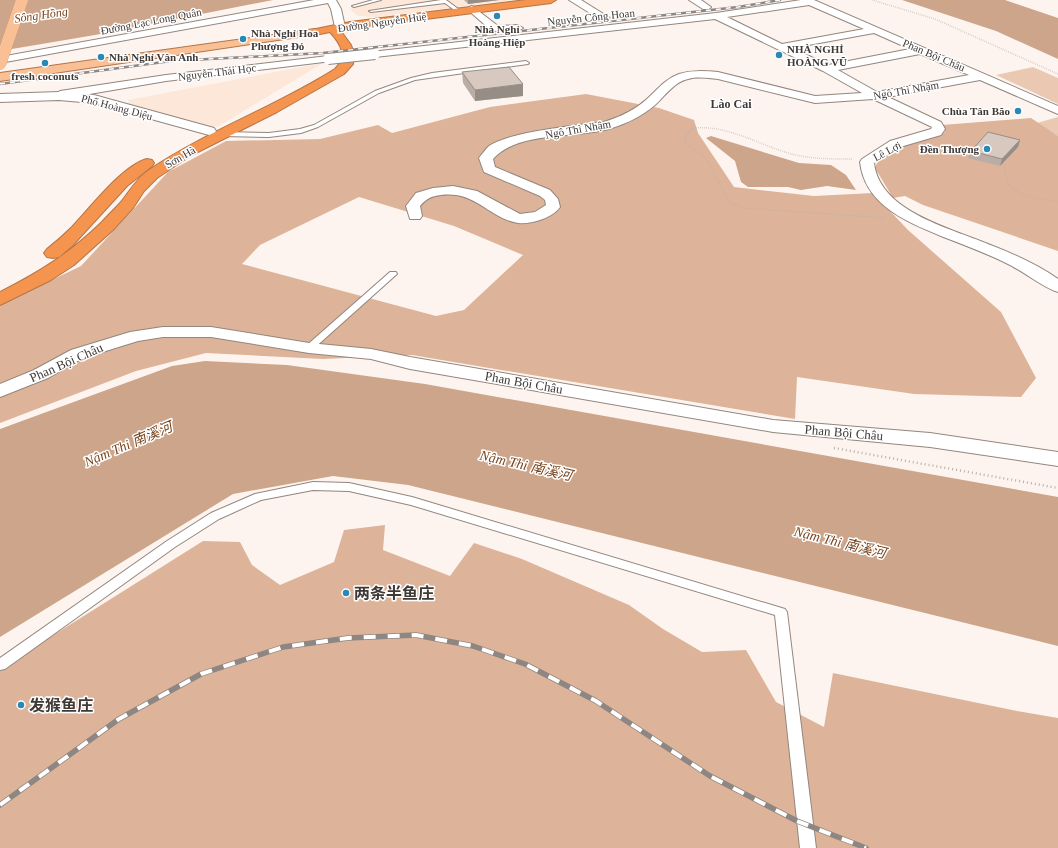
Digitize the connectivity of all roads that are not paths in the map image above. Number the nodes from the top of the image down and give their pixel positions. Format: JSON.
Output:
{"nodes":[{"id":1,"x":22,"y":0,"type":"edge"},
{"id":2,"x":330,"y":0,"type":"edge"},
{"id":3,"x":379,"y":0,"type":"edge"},
{"id":4,"x":551,"y":0,"type":"edge"},
{"id":5,"x":574,"y":0,"type":"edge"},
{"id":6,"x":694,"y":0,"type":"edge"},
{"id":7,"x":759,"y":0,"type":"edge"},
{"id":8,"x":444,"y":1,"type":"edge"},
{"id":9,"x":808,"y":1,"type":"edge"},
{"id":10,"x":354,"y":6,"type":"dead end"},
{"id":11,"x":472,"y":9,"type":"junction"},
{"id":12,"x":371,"y":11,"type":"dead end"},
{"id":13,"x":460,"y":11,"type":"junction"},
{"id":14,"x":667,"y":11,"type":"dead end"},
{"id":15,"x":711,"y":11,"type":"junction"},
{"id":16,"x":589,"y":20,"type":"dead end"},
{"id":17,"x":527,"y":27,"type":"dead end"},
{"id":18,"x":336,"y":28,"type":"junction"},
{"id":19,"x":876,"y":30,"type":"junction"},
{"id":20,"x":315,"y":32,"type":"junction"},
{"id":21,"x":781,"y":47,"type":"junction"},
{"id":22,"x":924,"y":50,"type":"junction"},
{"id":23,"x":375,"y":54,"type":"joint"},
{"id":24,"x":0,"y":60,"type":"edge"},
{"id":25,"x":526,"y":62,"type":"dead end"},
{"id":26,"x":0,"y":64,"type":"edge"},
{"id":27,"x":827,"y":68,"type":"junction"},
{"id":28,"x":0,"y":70,"type":"edge"},
{"id":29,"x":35,"y":73,"type":"junction"},
{"id":30,"x":983,"y":76,"type":"junction"},
{"id":31,"x":0,"y":77,"type":"edge"},
{"id":32,"x":60,"y":94,"type":"junction"},
{"id":33,"x":876,"y":96,"type":"junction"},
{"id":34,"x":0,"y":98,"type":"edge"},
{"id":35,"x":1058,"y":110,"type":"edge"},
{"id":36,"x":216,"y":133,"type":"junction"},
{"id":37,"x":415,"y":216,"type":"dead end"},
{"id":38,"x":40,"y":261,"type":"dead end"},
{"id":39,"x":393,"y":274,"type":"dead end"},
{"id":40,"x":1058,"y":287,"type":"edge"},
{"id":41,"x":0,"y":299,"type":"edge"},
{"id":42,"x":308,"y":348,"type":"junction"},
{"id":43,"x":0,"y":391,"type":"edge"},
{"id":44,"x":1058,"y":459,"type":"edge"},
{"id":45,"x":0,"y":665,"type":"edge"},
{"id":46,"x":808,"y":848,"type":"edge"}],
"edges":[{"from":1,"to":26,"type":"main road","bridge":true},
{"from":2,"to":18,"type":"street"},
{"from":2,"to":24,"type":"street","name":"Đường Lạc Long Quân"},
{"from":3,"to":10,"type":"lane"},
{"from":4,"to":11,"type":"highway","name":"Đường Nguyễn Huệ"},
{"from":5,"to":16,"type":"street","name":"Nguyễn Công Hoan"},
{"from":6,"to":15,"type":"street","name":"Lê Lợi"},
{"from":7,"to":15,"type":"street","name":"Nguyễn Công Hoan"},
{"from":8,"to":12,"type":"lane"},
{"from":8,"to":13,"type":"lane"},
{"from":9,"to":15,"type":"street","name":"Nguyễn Công Hoan"},
{"from":9,"to":19,"type":"street","name":"Phan Bội Châu"},
{"from":11,"to":13,"type":"highway","name":"Đường Nguyễn Huệ"},
{"from":11,"to":17,"type":"street"},
{"from":13,"to":18,"type":"highway","name":"Đường Nguyễn Huệ"},
{"from":14,"to":15,"type":"street","name":"Nguyễn Công Hoan"},
{"from":15,"to":21,"type":"street","name":"Lê Lợi"},
{"from":15,"to":23,"type":"street","name":"Nguyễn Công Hoan"},
{"from":18,"to":20,"type":"highway","name":"Đường Nguyễn Huệ"},
{"from":18,"to":36,"type":"highway","name":"Sơn Hà"},
{"from":19,"to":21,"type":"street"},
{"from":19,"to":22,"type":"street","name":"Phan Bội Châu"},
{"from":20,"to":29,"type":"main road","name":"Đường Nguyễn Huệ"},
{"from":20,"to":36,"type":"highway","name":"Sơn Hà"},
{"from":21,"to":27,"type":"street","name":"Lê Lợi"},
{"from":22,"to":27,"type":"street"},
{"from":22,"to":30,"type":"street","name":"Phan Bội Châu"},
{"from":23,"to":32,"type":"street","name":"Nguyễn Thái Học","bridge":true},
{"from":25,"to":36,"type":"lane"},
{"from":27,"to":33,"type":"street","name":"Lê Lợi"},
{"from":28,"to":29,"type":"main road"},
{"from":29,"to":31,"type":"main road","name":"Đường Nguyễn Huệ"},
{"from":30,"to":33,"type":"street","name":"Ngô Thì Nhậm"},
{"from":30,"to":35,"type":"street","name":"Phan Bội Châu"},
{"from":32,"to":34,"type":"street","name":"Phố Hoàng Diệu"},
{"from":32,"to":36,"type":"street","name":"Phố Hoàng Diệu"},
{"from":33,"to":37,"type":"street","name":"Ngô Thì Nhậm"},
{"from":33,"to":40,"type":"street","name":"Lê Lợi"},
{"from":36,"to":38,"type":"highway","name":"Sơn Hà"},
{"from":36,"to":41,"type":"highway","name":"Sơn Hà"},
{"from":39,"to":42,"type":"lane"},
{"from":42,"to":43,"type":"street","name":"Phan Bội Châu"},
{"from":42,"to":44,"type":"street","name":"Phan Bội Châu"},
{"from":45,"to":46,"type":"lane"}]}
